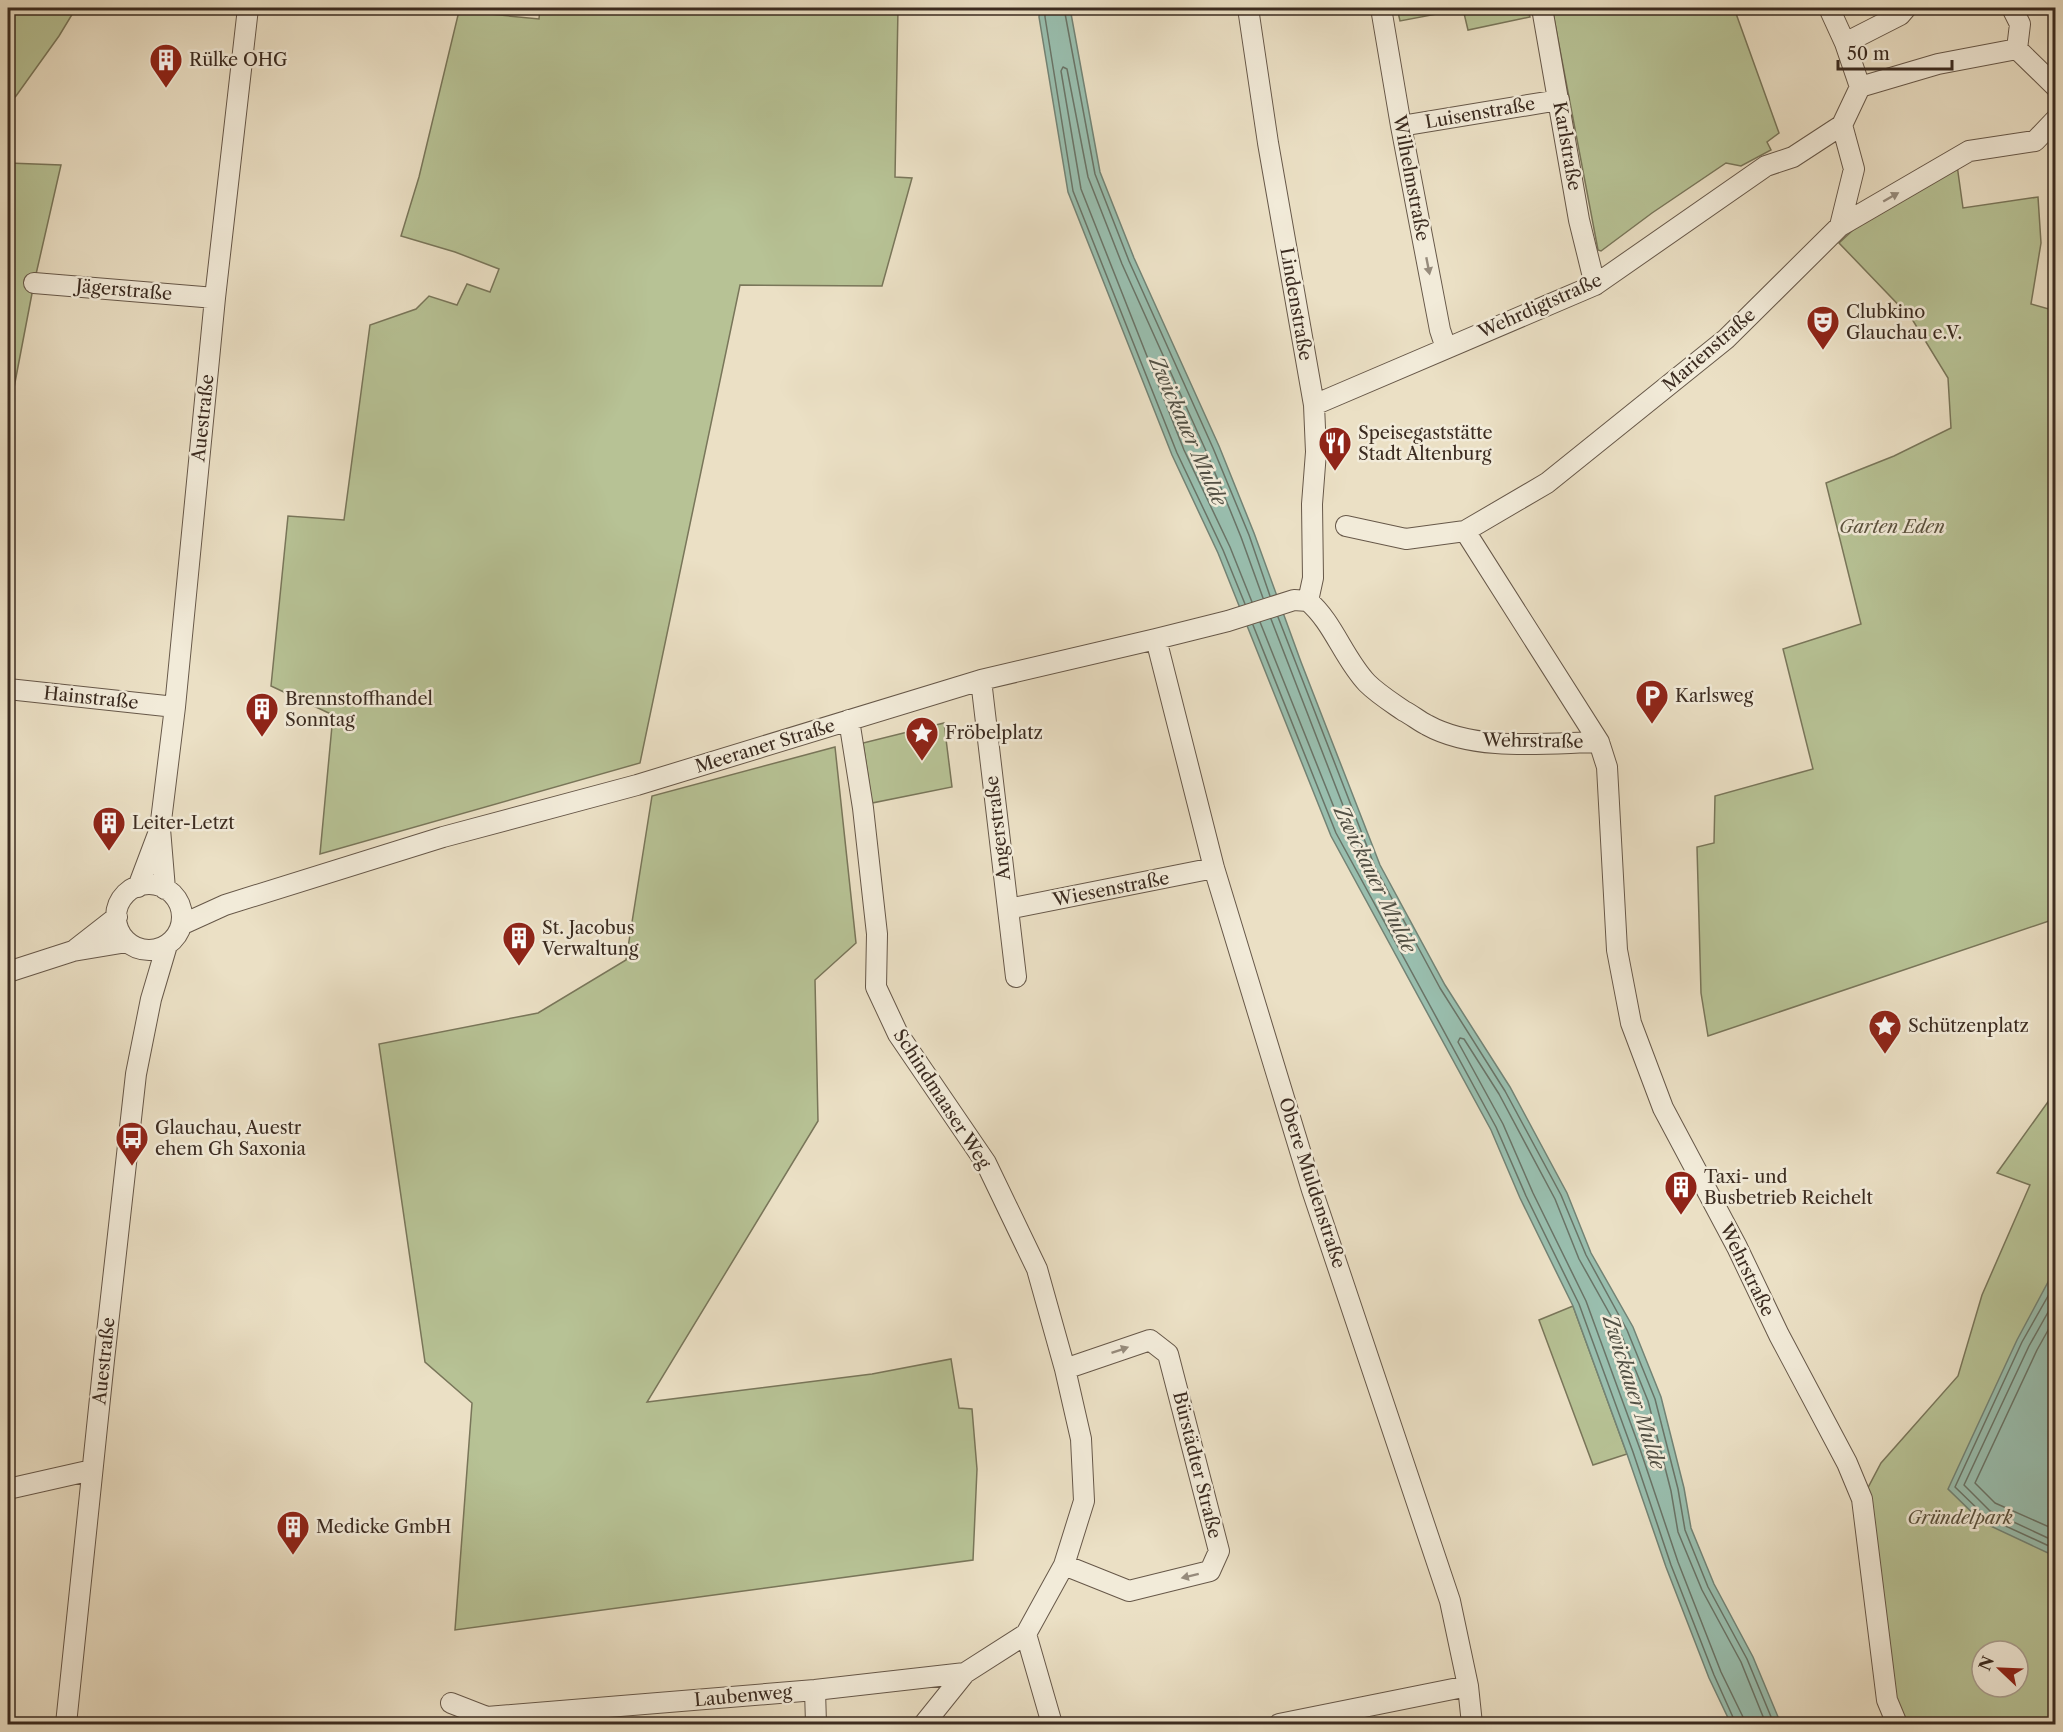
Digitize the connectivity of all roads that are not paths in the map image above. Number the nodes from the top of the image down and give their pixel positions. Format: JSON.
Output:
{"nodes":[{"id":1,"x":248,"y":8,"type":"edge"},
{"id":2,"x":1248,"y":8,"type":"edge"},
{"id":3,"x":1382,"y":8,"type":"edge"},
{"id":4,"x":1542,"y":8,"type":"edge"},
{"id":5,"x":1829,"y":8,"type":"edge"},
{"id":6,"x":1906,"y":8,"type":"edge"},
{"id":7,"x":2012,"y":8,"type":"edge"},
{"id":8,"x":1845,"y":43,"type":"junction"},
{"id":9,"x":2017,"y":49,"type":"junction"},
{"id":10,"x":1860,"y":87,"type":"junction"},
{"id":11,"x":2055,"y":87,"type":"edge"},
{"id":12,"x":1559,"y":100,"type":"junction"},
{"id":13,"x":2055,"y":119,"type":"edge"},
{"id":14,"x":1842,"y":124,"type":"junction"},
{"id":15,"x":1401,"y":126,"type":"junction"},
{"id":16,"x":1840,"y":226,"type":"junction"},
{"id":17,"x":34,"y":283,"type":"dead end"},
{"id":18,"x":1595,"y":285,"type":"junction"},
{"id":19,"x":215,"y":298,"type":"junction"},
{"id":20,"x":1446,"y":348,"type":"junction"},
{"id":21,"x":1314,"y":405,"type":"junction"},
{"id":22,"x":1346,"y":526,"type":"dead end"},
{"id":23,"x":1465,"y":531,"type":"junction"},
{"id":24,"x":1301,"y":601,"type":"junction"},
{"id":25,"x":1156,"y":639,"type":"junction"},
{"id":26,"x":981,"y":680,"type":"junction"},
{"id":27,"x":8,"y":689,"type":"edge"},
{"id":28,"x":175,"y":706,"type":"junction"},
{"id":29,"x":849,"y":720,"type":"junction"},
{"id":30,"x":1599,"y":742,"type":"junction"},
{"id":31,"x":160,"y":829,"type":"junction"},
{"id":32,"x":1214,"y":868,"type":"junction"},
{"id":33,"x":138,"y":887,"type":"junction"},
{"id":34,"x":170,"y":893,"type":"junction"},
{"id":35,"x":225,"y":905,"type":"junction"},
{"id":36,"x":1008,"y":909,"type":"junction"},
{"id":37,"x":117,"y":917,"type":"junction"},
{"id":38,"x":181,"y":925,"type":"junction"},
{"id":39,"x":167,"y":945,"type":"junction"},
{"id":40,"x":135,"y":946,"type":"junction"},
{"id":41,"x":73,"y":951,"type":"junction"},
{"id":42,"x":8,"y":972,"type":"edge"},
{"id":43,"x":1016,"y":977,"type":"dead end"},
{"id":44,"x":151,"y":999,"type":"junction"},
{"id":45,"x":1065,"y":1369,"type":"junction"},
{"id":46,"x":92,"y":1470,"type":"junction"},
{"id":47,"x":8,"y":1489,"type":"edge"},
{"id":48,"x":1064,"y":1566,"type":"junction"},
{"id":49,"x":1026,"y":1634,"type":"junction"},
{"id":50,"x":965,"y":1673,"type":"junction"},
{"id":51,"x":1468,"y":1686,"type":"junction"},
{"id":52,"x":815,"y":1690,"type":"junction"},
{"id":53,"x":451,"y":1703,"type":"dead end"},
{"id":54,"x":66,"y":1725,"type":"edge"},
{"id":55,"x":816,"y":1725,"type":"edge"},
{"id":56,"x":924,"y":1725,"type":"edge"},
{"id":57,"x":1052,"y":1725,"type":"edge"},
{"id":58,"x":1279,"y":1725,"type":"edge"},
{"id":59,"x":1473,"y":1725,"type":"edge"},
{"id":60,"x":1897,"y":1725,"type":"edge"}],
"edges":[{"from":1,"to":19,"type":"street","name":"Auestraße"},
{"from":2,"to":21,"type":"street","name":"Lindenstraße"},
{"from":3,"to":15,"type":"street","name":"Wilhelmstraße"},
{"from":4,"to":12,"type":"street","name":"Karlstraße"},
{"from":5,"to":8,"type":"street"},
{"from":6,"to":8,"type":"street"},
{"from":7,"to":9,"type":"street"},
{"from":8,"to":10,"type":"street"},
{"from":9,"to":10,"type":"street"},
{"from":9,"to":11,"type":"street"},
{"from":10,"to":14,"type":"street"},
{"from":12,"to":15,"type":"street","name":"Luisenstraße"},
{"from":12,"to":18,"type":"street","name":"Karlstraße"},
{"from":16,"to":13,"type":"street","name":"Marienstraße","one_way":true},
{"from":14,"to":16,"type":"street"},
{"from":14,"to":18,"type":"street","name":"Wehrdigtstraße"},
{"from":15,"to":20,"type":"street","name":"Wilhelmstraße","one_way":true},
{"from":16,"to":23,"type":"street","name":"Marienstraße"},
{"from":17,"to":19,"type":"street","name":"Jägerstraße"},
{"from":18,"to":20,"type":"street","name":"Wehrdigtstraße"},
{"from":19,"to":28,"type":"street","name":"Auestraße"},
{"from":20,"to":21,"type":"street","name":"Wehrdigtstraße"},
{"from":21,"to":24,"type":"street","name":"Lindenstraße"},
{"from":22,"to":23,"type":"street","name":"Marienstraße"},
{"from":23,"to":30,"type":"street","name":"Wehrstraße"},
{"from":24,"to":25,"type":"street","name":"Meeraner Straße"},
{"from":24,"to":30,"type":"street","name":"Wehrstraße"},
{"from":25,"to":26,"type":"street","name":"Meeraner Straße"},
{"from":25,"to":32,"type":"street","name":"Obere Muldenstraße"},
{"from":26,"to":29,"type":"street","name":"Meeraner Straße"},
{"from":26,"to":36,"type":"street","name":"Angerstraße"},
{"from":27,"to":28,"type":"street","name":"Hainstraße"},
{"from":28,"to":31,"type":"street","name":"Auestraße"},
{"from":29,"to":35,"type":"street","name":"Meeraner Straße"},
{"from":29,"to":45,"type":"street","name":"Schindmaaser Weg"},
{"from":30,"to":60,"type":"street","name":"Wehrstraße"},
{"from":31,"to":33,"type":"street","name":"Auestraße"},
{"from":31,"to":34,"type":"street","name":"Auestraße"},
{"from":32,"to":36,"type":"street","name":"Wiesenstraße"},
{"from":32,"to":51,"type":"street","name":"Obere Muldenstraße"},
{"from":33,"to":34,"type":"street"},
{"from":33,"to":37,"type":"street"},
{"from":34,"to":35,"type":"street","name":"Meeraner Straße"},
{"from":34,"to":38,"type":"street"},
{"from":35,"to":38,"type":"street","name":"Meeraner Straße"},
{"from":36,"to":43,"type":"street","name":"Angerstraße"},
{"from":37,"to":40,"type":"street"},
{"from":37,"to":41,"type":"street"},
{"from":38,"to":39,"type":"street"},
{"from":39,"to":40,"type":"street"},
{"from":39,"to":44,"type":"street","name":"Auestraße"},
{"from":40,"to":41,"type":"street"},
{"from":40,"to":44,"type":"street","name":"Auestraße"},
{"from":41,"to":42,"type":"street"},
{"from":44,"to":46,"type":"street","name":"Auestraße"},
{"from":45,"to":48,"type":"street","name":"Schindmaaser Weg"},
{"from":45,"to":48,"type":"street","name":"Bürstädter Straße","one_way":true},
{"from":46,"to":47,"type":"street"},
{"from":46,"to":54,"type":"street","name":"Auestraße"},
{"from":48,"to":49,"type":"street","name":"Schindmaaser Weg"},
{"from":49,"to":50,"type":"street","name":"Laubenweg"},
{"from":49,"to":57,"type":"street"},
{"from":50,"to":52,"type":"street","name":"Laubenweg"},
{"from":50,"to":56,"type":"street"},
{"from":51,"to":58,"type":"street"},
{"from":51,"to":59,"type":"street","name":"Obere Muldenstraße"},
{"from":52,"to":53,"type":"street","name":"Laubenweg"},
{"from":52,"to":55,"type":"street"}]}
